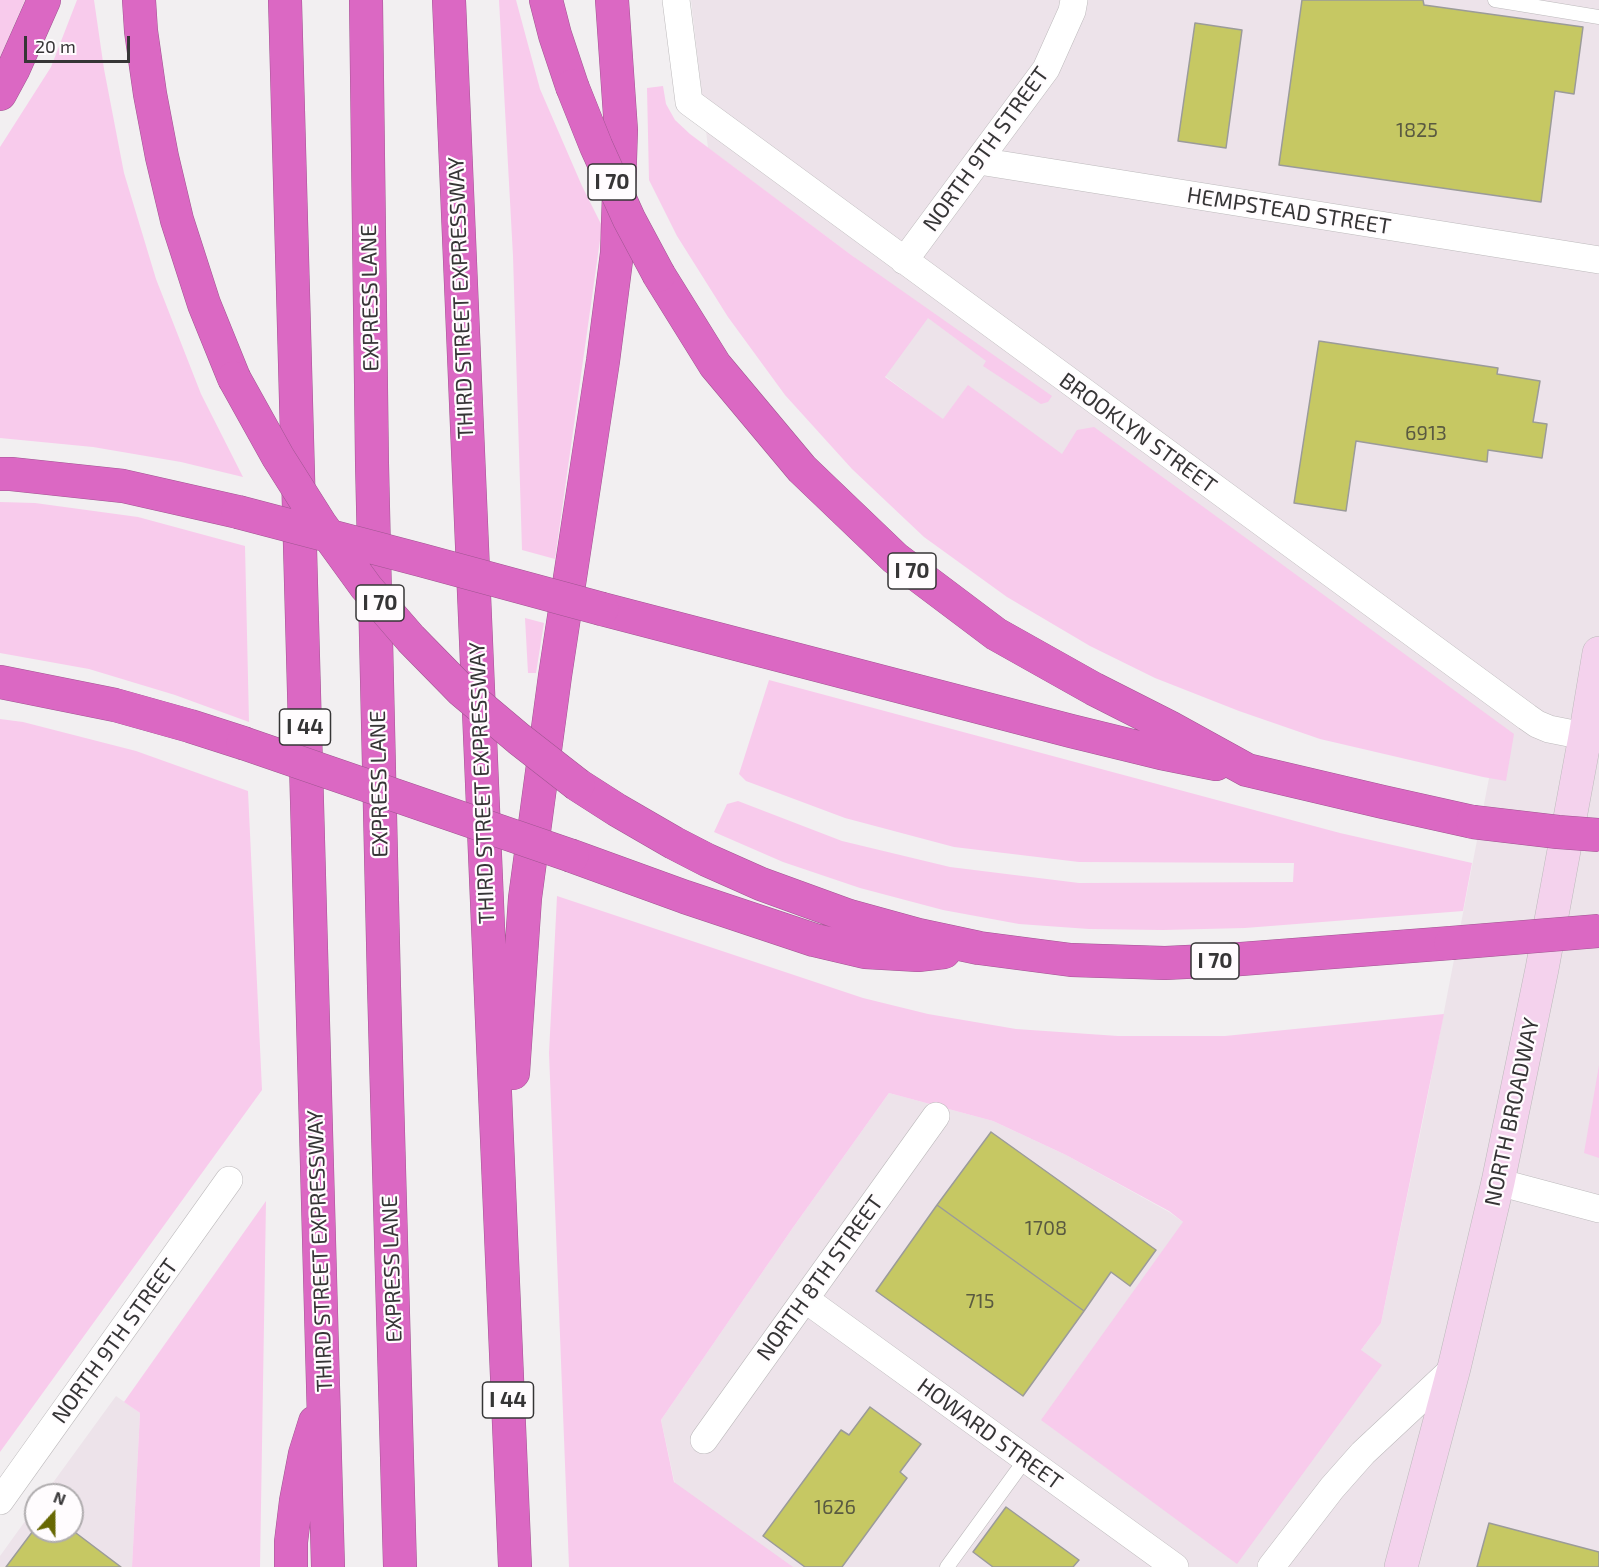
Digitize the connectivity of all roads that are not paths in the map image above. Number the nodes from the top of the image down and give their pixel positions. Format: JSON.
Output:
{"nodes":[{"id":1,"x":44,"y":0,"type":"edge"},
{"id":2,"x":139,"y":0,"type":"edge"},
{"id":3,"x":285,"y":0,"type":"edge"},
{"id":4,"x":366,"y":0,"type":"edge"},
{"id":5,"x":449,"y":0,"type":"edge"},
{"id":6,"x":546,"y":0,"type":"edge"},
{"id":7,"x":612,"y":0,"type":"edge"},
{"id":8,"x":676,"y":0,"type":"edge"},
{"id":9,"x":1074,"y":0,"type":"edge"},
{"id":10,"x":1495,"y":0,"type":"edge"},
{"id":11,"x":1599,"y":17,"type":"edge"},
{"id":12,"x":0,"y":94,"type":"edge"},
{"id":13,"x":979,"y":161,"type":"junction"},
{"id":14,"x":1599,"y":260,"type":"edge"},
{"id":15,"x":904,"y":261,"type":"junction"},
{"id":16,"x":0,"y":474,"type":"edge"},
{"id":17,"x":1599,"y":653,"type":"edge"},
{"id":18,"x":0,"y":682,"type":"edge"},
{"id":19,"x":1592,"y":738,"type":"edge"},
{"id":20,"x":1247,"y":770,"type":"junction"},
{"id":21,"x":1599,"y":835,"type":"edge"},
{"id":22,"x":1599,"y":931,"type":"edge"},
{"id":23,"x":979,"y":948,"type":"junction"},
{"id":24,"x":936,"y":1116,"type":"dead end"},
{"id":25,"x":229,"y":1180,"type":"dead end"},
{"id":26,"x":1498,"y":1182,"type":"junction"},
{"id":27,"x":1599,"y":1209,"type":"edge"},
{"id":28,"x":502,"y":1234,"type":"junction"},
{"id":29,"x":805,"y":1299,"type":"junction"},
{"id":30,"x":1454,"y":1368,"type":"junction"},
{"id":31,"x":324,"y":1389,"type":"junction"},
{"id":32,"x":704,"y":1440,"type":"dead end"},
{"id":33,"x":1025,"y":1460,"type":"junction"},
{"id":34,"x":0,"y":1501,"type":"edge"},
{"id":35,"x":291,"y":1567,"type":"edge"},
{"id":36,"x":328,"y":1567,"type":"edge"},
{"id":37,"x":400,"y":1567,"type":"edge"},
{"id":38,"x":515,"y":1567,"type":"edge"},
{"id":39,"x":947,"y":1567,"type":"edge"},
{"id":40,"x":1175,"y":1567,"type":"edge"},
{"id":41,"x":1271,"y":1567,"type":"edge"},
{"id":42,"x":1401,"y":1567,"type":"edge"}],
"edges":[{"from":1,"to":12,"type":"highway"},
{"from":2,"to":23,"type":"highway","number":"I 70","bridge":true},
{"from":3,"to":31,"type":"highway","name":"THIRD STREET EXPRESSWAY","number":"I 44"},
{"from":4,"to":37,"type":"highway","name":"EXPRESS LANE"},
{"from":5,"to":28,"type":"highway","name":"THIRD STREET EXPRESSWAY","number":"I 44"},
{"from":6,"to":20,"type":"highway","number":"I 70","bridge":true},
{"from":7,"to":28,"type":"highway"},
{"from":8,"to":15,"type":"street","name":"BROOKLYN STREET"},
{"from":9,"to":13,"type":"street","name":"NORTH 9TH STREET"},
{"from":10,"to":11,"type":"lane"},
{"from":13,"to":14,"type":"street","name":"HEMPSTEAD STREET"},
{"from":13,"to":15,"type":"street","name":"NORTH 9TH STREET"},
{"from":15,"to":19,"type":"street","name":"BROOKLYN STREET"},
{"from":16,"to":20,"type":"highway","bridge":true},
{"from":17,"to":19,"type":"main road","name":"NORTH BROADWAY"},
{"from":18,"to":23,"type":"highway","bridge":true},
{"from":19,"to":26,"type":"main road","name":"NORTH BROADWAY"},
{"from":20,"to":21,"type":"highway","number":"I 70","bridge":true},
{"from":22,"to":23,"type":"highway","number":"I 70","bridge":true},
{"from":24,"to":29,"type":"street","name":"NORTH 8TH STREET"},
{"from":25,"to":34,"type":"street","name":"NORTH 9TH STREET"},
{"from":26,"to":27,"type":"street"},
{"from":26,"to":30,"type":"main road","name":"NORTH BROADWAY"},
{"from":28,"to":38,"type":"highway","name":"THIRD STREET EXPRESSWAY","number":"I 44"},
{"from":29,"to":32,"type":"street","name":"NORTH 8TH STREET"},
{"from":29,"to":33,"type":"street","name":"HOWARD STREET"},
{"from":30,"to":41,"type":"street"},
{"from":30,"to":42,"type":"main road","name":"NORTH BROADWAY"},
{"from":31,"to":35,"type":"highway"},
{"from":31,"to":36,"type":"highway","name":"THIRD STREET EXPRESSWAY","number":"I 44"},
{"from":33,"to":39,"type":"lane"},
{"from":33,"to":40,"type":"street","name":"HOWARD STREET"}]}
